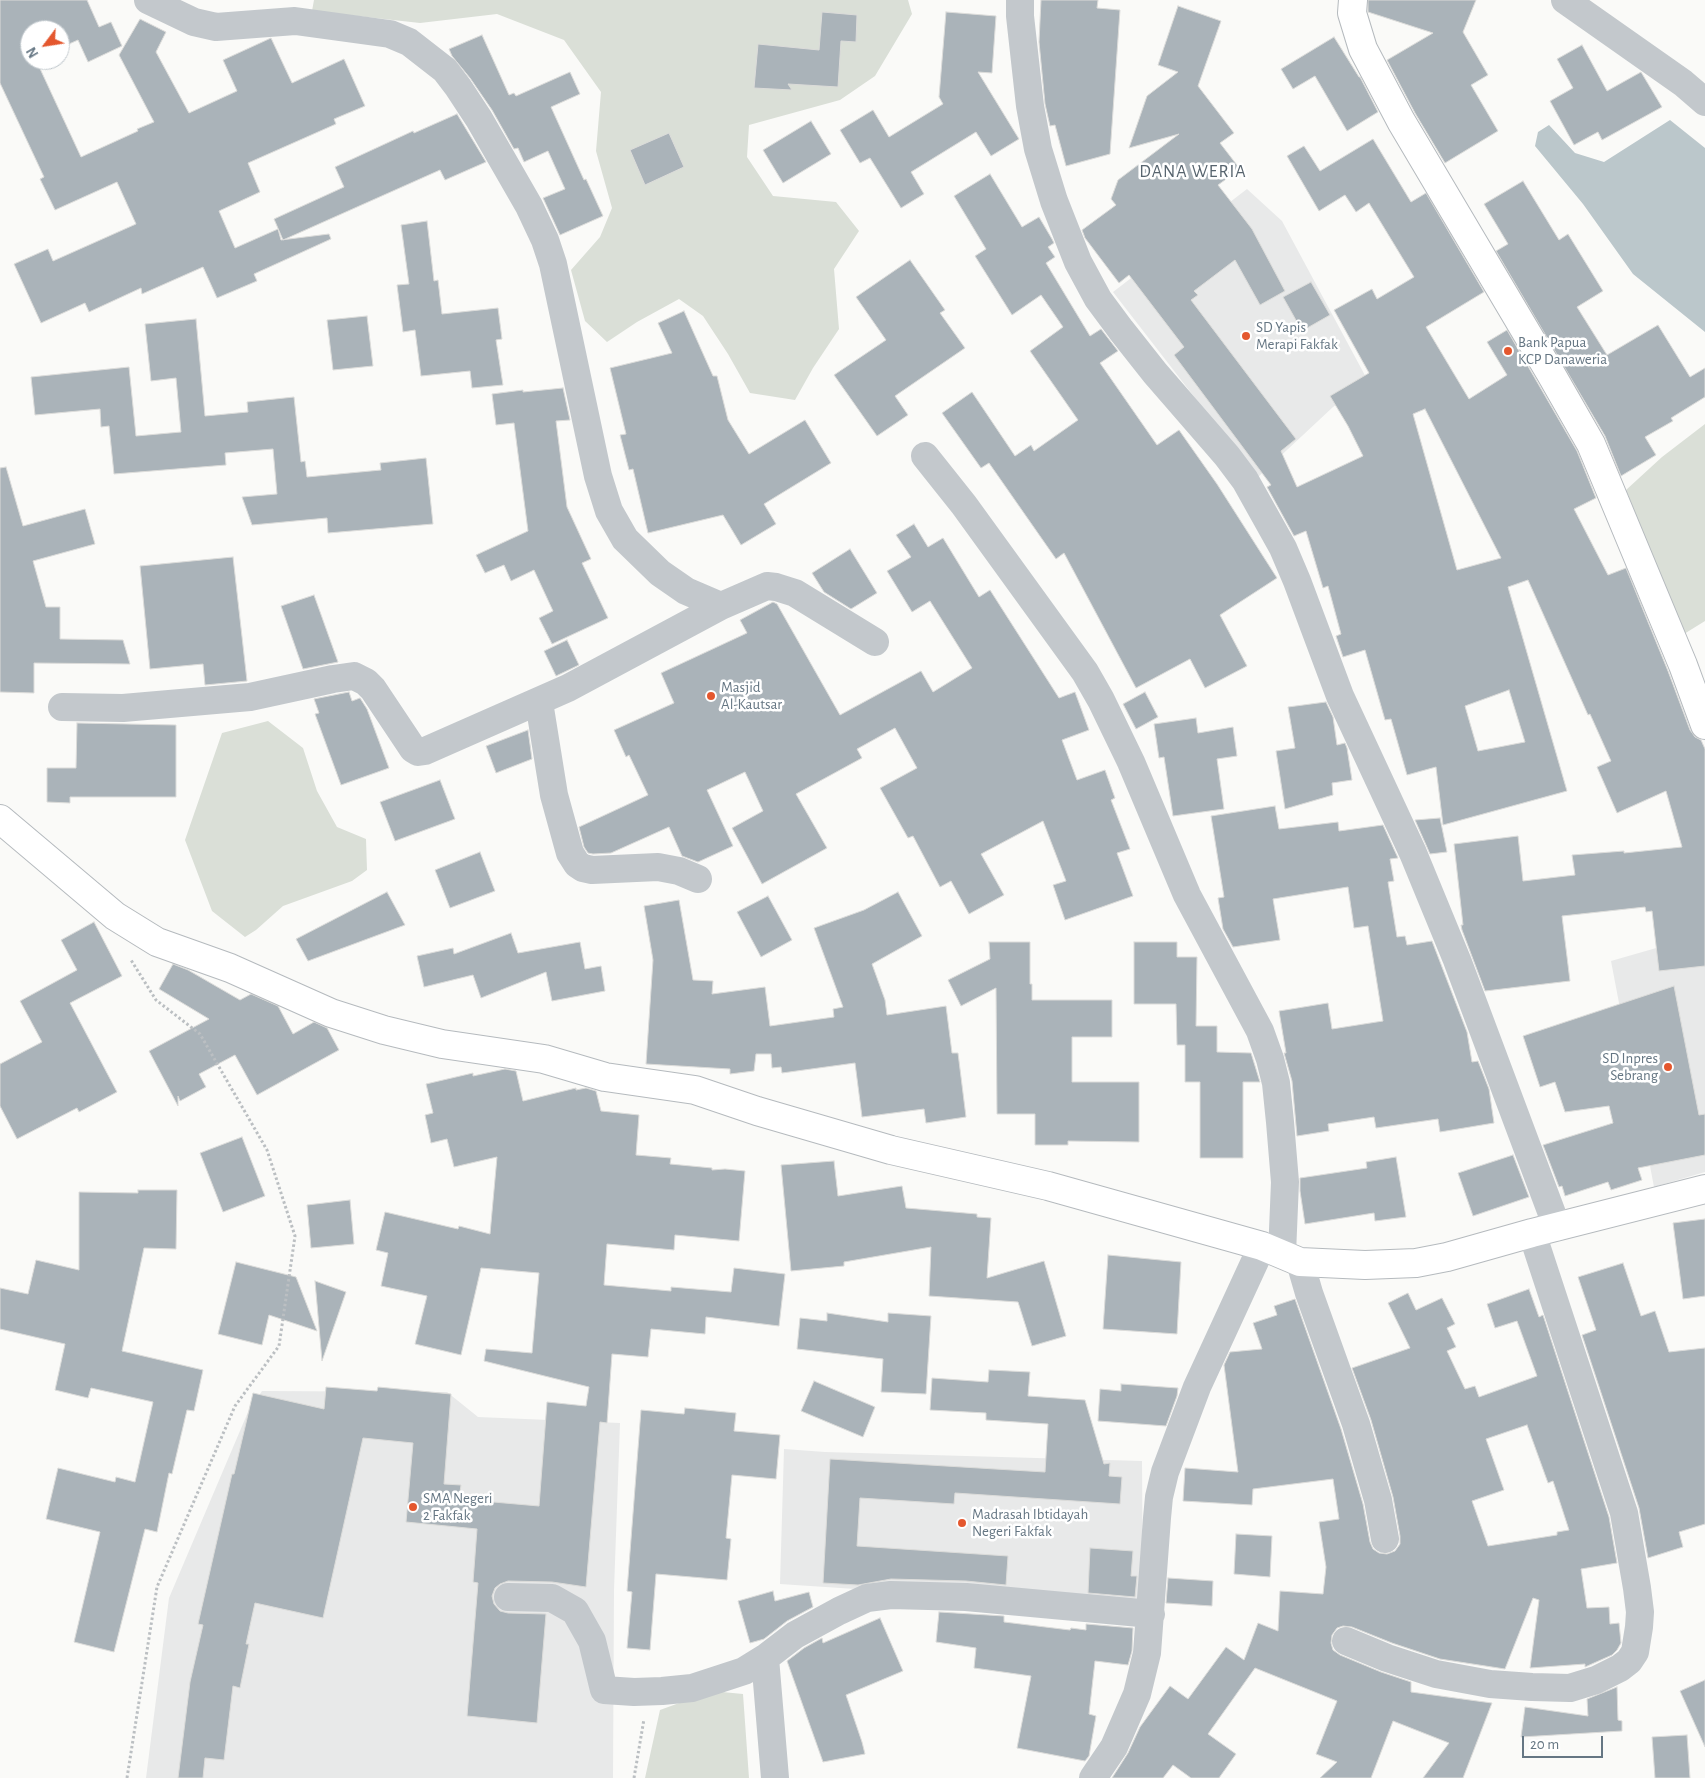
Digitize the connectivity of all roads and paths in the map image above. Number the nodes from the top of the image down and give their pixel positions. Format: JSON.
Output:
{"nodes":[{"id":1,"x":148,"y":0,"type":"edge"},
{"id":2,"x":1020,"y":0,"type":"edge"},
{"id":3,"x":1353,"y":0,"type":"edge"},
{"id":4,"x":1565,"y":0,"type":"edge"},
{"id":5,"x":296,"y":11,"type":"edge"},
{"id":6,"x":1705,"y":102,"type":"edge"},
{"id":7,"x":925,"y":456,"type":"dead end"},
{"id":8,"x":721,"y":606,"type":"junction"},
{"id":9,"x":875,"y":642,"type":"dead end"},
{"id":10,"x":539,"y":702,"type":"junction"},
{"id":11,"x":62,"y":707,"type":"dead end"},
{"id":12,"x":1705,"y":725,"type":"edge"},
{"id":13,"x":0,"y":819,"type":"edge"},
{"id":14,"x":698,"y":879,"type":"dead end"},
{"id":15,"x":126,"y":952,"type":"dead end"},
{"id":16,"x":1705,"y":1189,"type":"edge"},
{"id":17,"x":1545,"y":1230,"type":"junction"},
{"id":18,"x":1281,"y":1254,"type":"junction"},
{"id":19,"x":1385,"y":1539,"type":"dead end"},
{"id":20,"x":508,"y":1597,"type":"dead end"},
{"id":21,"x":1151,"y":1614,"type":"junction"},
{"id":22,"x":1346,"y":1641,"type":"dead end"},
{"id":23,"x":765,"y":1658,"type":"junction"},
{"id":24,"x":649,"y":1692,"type":"junction"},
{"id":25,"x":127,"y":1778,"type":"edge"},
{"id":26,"x":634,"y":1778,"type":"edge"},
{"id":27,"x":775,"y":1778,"type":"edge"},
{"id":28,"x":1093,"y":1778,"type":"edge"}],
"edges":[{"from":1,"to":5,"type":"street"},
{"from":2,"to":17,"type":"street"},
{"from":3,"to":12,"type":"main road"},
{"from":4,"to":6,"type":"street"},
{"from":5,"to":8,"type":"street"},
{"from":7,"to":18,"type":"street"},
{"from":8,"to":9,"type":"street"},
{"from":8,"to":10,"type":"street"},
{"from":10,"to":11,"type":"street"},
{"from":10,"to":14,"type":"street"},
{"from":13,"to":18,"type":"main road"},
{"from":15,"to":25,"type":"path"},
{"from":16,"to":17,"type":"main road"},
{"from":17,"to":18,"type":"main road"},
{"from":17,"to":22,"type":"street"},
{"from":18,"to":19,"type":"street"},
{"from":18,"to":21,"type":"street"},
{"from":20,"to":24,"type":"street"},
{"from":21,"to":23,"type":"street"},
{"from":21,"to":28,"type":"street"},
{"from":23,"to":24,"type":"street"},
{"from":23,"to":27,"type":"street"},
{"from":24,"to":26,"type":"path"}]}
